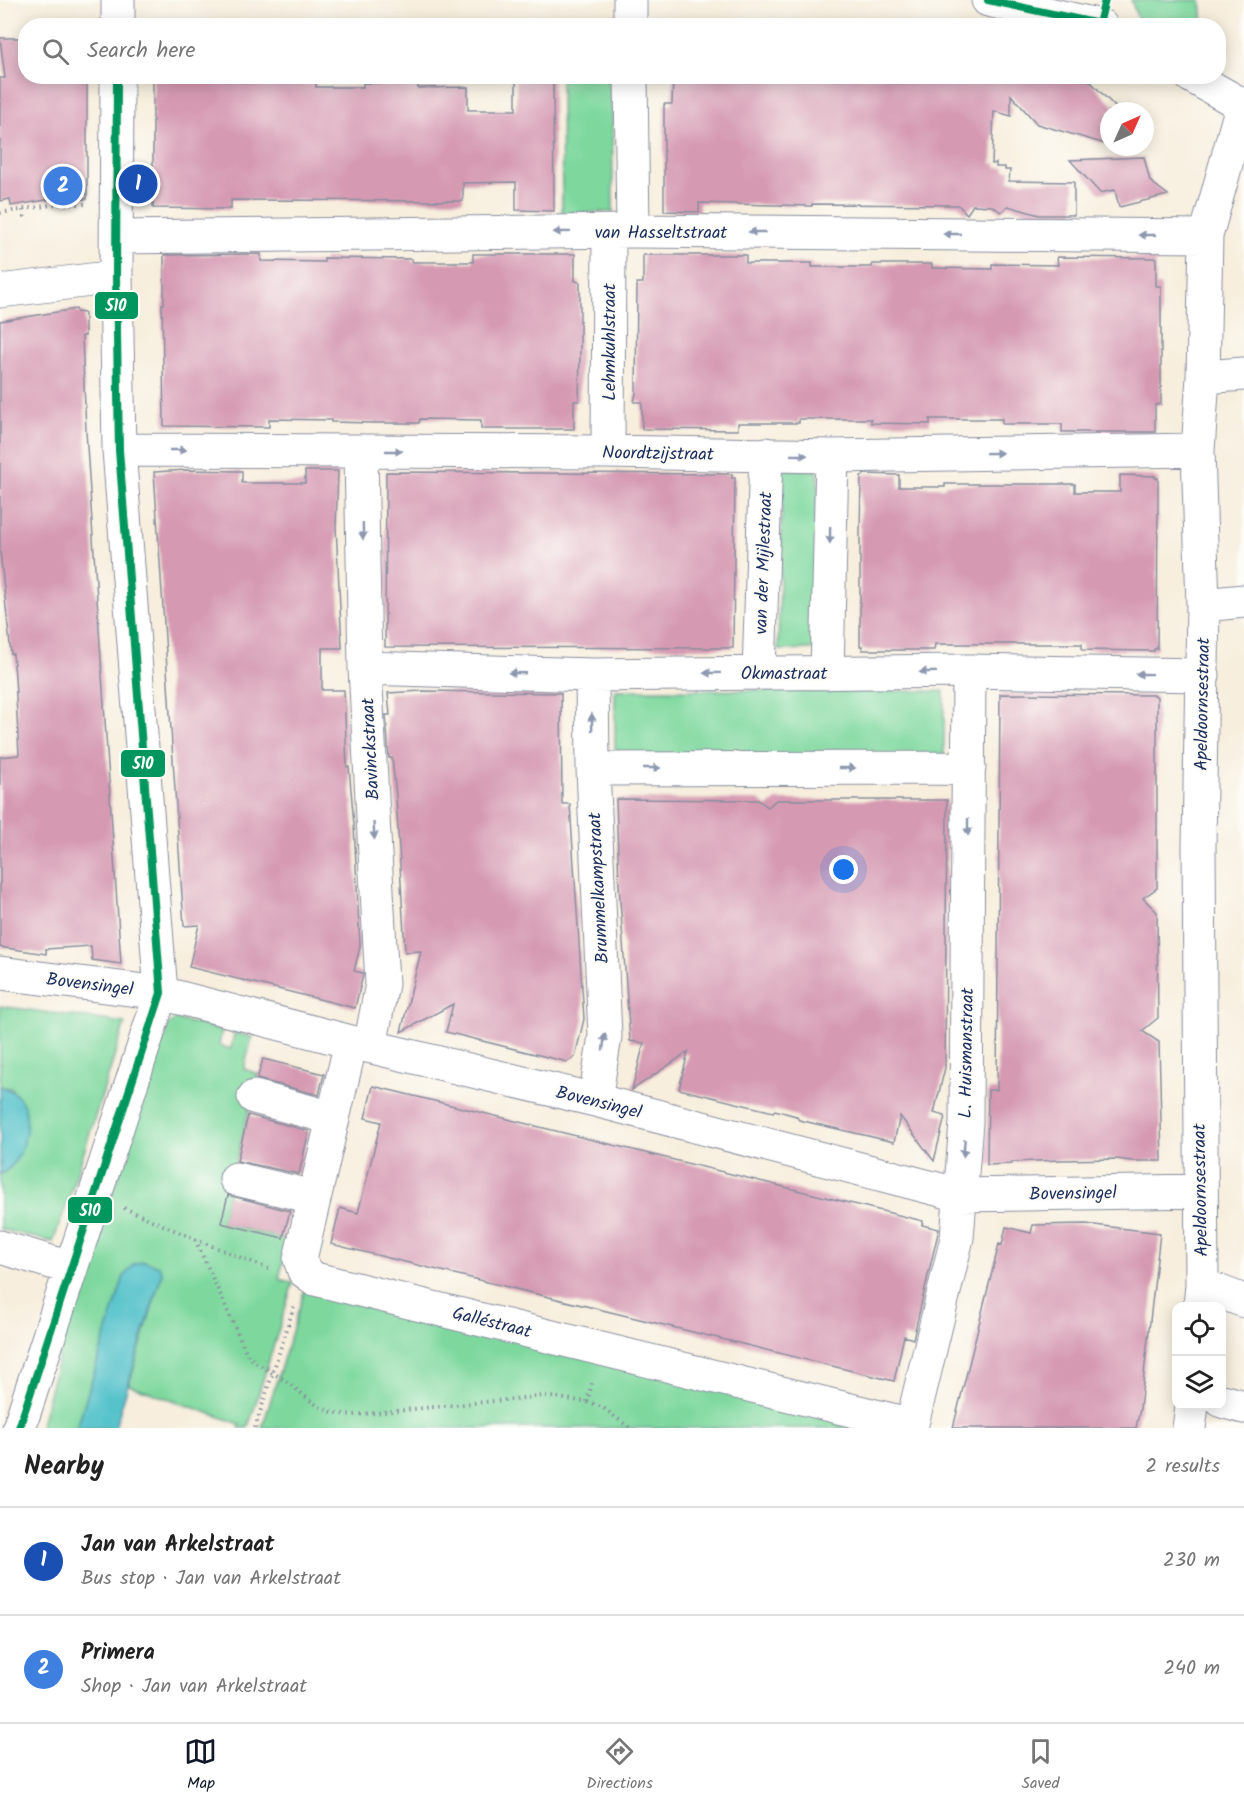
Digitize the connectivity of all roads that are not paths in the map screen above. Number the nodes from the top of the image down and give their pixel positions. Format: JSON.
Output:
{"nodes":[{"id":1,"x":118,"y":0,"type":"edge"},
{"id":2,"x":630,"y":0,"type":"edge"},
{"id":3,"x":988,"y":0,"type":"edge"},
{"id":4,"x":1102,"y":17,"type":"edge"},
{"id":5,"x":118,"y":18,"type":"edge"},
{"id":6,"x":630,"y":18,"type":"edge"},
{"id":7,"x":117,"y":84,"type":"edge"},
{"id":8,"x":630,"y":84,"type":"edge"},
{"id":9,"x":1205,"y":84,"type":"edge"},
{"id":10,"x":1243,"y":106,"type":"edge"},
{"id":11,"x":621,"y":231,"type":"junction"},
{"id":12,"x":1206,"y":236,"type":"junction"},
{"id":13,"x":117,"y":237,"type":"junction"},
{"id":14,"x":116,"y":277,"type":"junction"},
{"id":15,"x":0,"y":291,"type":"edge"},
{"id":16,"x":1244,"y":374,"type":"edge"},
{"id":17,"x":1203,"y":377,"type":"junction"},
{"id":18,"x":119,"y":450,"type":"junction"},
{"id":19,"x":1198,"y":450,"type":"junction"},
{"id":20,"x":361,"y":451,"type":"junction"},
{"id":21,"x":608,"y":452,"type":"junction"},
{"id":22,"x":766,"y":454,"type":"junction"},
{"id":23,"x":832,"y":456,"type":"junction"},
{"id":24,"x":1244,"y":602,"type":"edge"},
{"id":25,"x":1203,"y":605,"type":"junction"},
{"id":26,"x":366,"y":668,"type":"junction"},
{"id":27,"x":969,"y":671,"type":"junction"},
{"id":28,"x":759,"y":673,"type":"junction"},
{"id":29,"x":827,"y":673,"type":"junction"},
{"id":30,"x":591,"y":675,"type":"junction"},
{"id":31,"x":1203,"y":675,"type":"junction"},
{"id":32,"x":969,"y":768,"type":"junction"},
{"id":33,"x":593,"y":769,"type":"junction"},
{"id":34,"x":0,"y":973,"type":"edge"},
{"id":35,"x":161,"y":993,"type":"junction"},
{"id":36,"x":361,"y":1044,"type":"junction"},
{"id":37,"x":254,"y":1097,"type":"dead end"},
{"id":38,"x":595,"y":1100,"type":"junction"},
{"id":39,"x":333,"y":1118,"type":"junction"},
{"id":40,"x":236,"y":1179,"type":"dead end"},
{"id":41,"x":1200,"y":1191,"type":"junction"},
{"id":42,"x":960,"y":1195,"type":"junction"},
{"id":43,"x":314,"y":1197,"type":"junction"},
{"id":44,"x":0,"y":1247,"type":"edge"},
{"id":45,"x":70,"y":1268,"type":"junction"},
{"id":46,"x":1201,"y":1295,"type":"edge"},
{"id":47,"x":1244,"y":1301,"type":"edge"},
{"id":48,"x":1244,"y":1384,"type":"edge"},
{"id":49,"x":1226,"y":1387,"type":"edge"},
{"id":50,"x":1226,"y":1402,"type":"edge"},
{"id":51,"x":1244,"y":1407,"type":"edge"},
{"id":52,"x":1191,"y":1410,"type":"edge"},
{"id":53,"x":911,"y":1426,"type":"edge"},
{"id":54,"x":19,"y":1428,"type":"edge"},
{"id":55,"x":1189,"y":1428,"type":"edge"}],
"edges":[{"from":1,"to":5,"type":"street"},
{"from":2,"to":6,"type":"street"},
{"from":3,"to":4,"type":"street"},
{"from":7,"to":13,"type":"street"},
{"from":8,"to":11,"type":"street","name":"Lehmkuhlstraat"},
{"from":9,"to":10,"type":"street"},
{"from":10,"to":12,"type":"street","name":"Apeldoornsestraat"},
{"from":12,"to":11,"type":"street","name":"van Hasseltstraat","one_way":true},
{"from":11,"to":13,"type":"street","name":"van Hasseltstraat","one_way":true},
{"from":11,"to":21,"type":"street","name":"Lehmkuhlstraat"},
{"from":12,"to":17,"type":"street","name":"Apeldoornsestraat"},
{"from":13,"to":14,"type":"street"},
{"from":14,"to":15,"type":"street"},
{"from":14,"to":18,"type":"street"},
{"from":16,"to":17,"type":"street"},
{"from":17,"to":19,"type":"street","name":"Apeldoornsestraat"},
{"from":18,"to":20,"type":"street","name":"Noordtzijstraat","one_way":true},
{"from":18,"to":35,"type":"street"},
{"from":23,"to":19,"type":"street","name":"Noordtzijstraat","one_way":true},
{"from":19,"to":25,"type":"street","name":"Apeldoornsestraat"},
{"from":20,"to":21,"type":"street","name":"Noordtzijstraat","one_way":true},
{"from":20,"to":26,"type":"street","name":"Bavinckstraat","one_way":true},
{"from":21,"to":22,"type":"street","name":"Noordtzijstraat"},
{"from":22,"to":23,"type":"street","name":"Noordtzijstraat","one_way":true},
{"from":22,"to":28,"type":"street","name":"van der Mijlestraat"},
{"from":23,"to":29,"type":"street","one_way":true},
{"from":24,"to":25,"type":"street"},
{"from":25,"to":31,"type":"street","name":"Apeldoornsestraat"},
{"from":30,"to":26,"type":"street","name":"Okmastraat","one_way":true},
{"from":26,"to":36,"type":"street","name":"Bavinckstraat","one_way":true},
{"from":27,"to":29,"type":"street","name":"Okmastraat","one_way":true},
{"from":31,"to":27,"type":"street","name":"Okmastraat","one_way":true},
{"from":27,"to":32,"type":"street","name":"L. Huismanstraat"},
{"from":28,"to":29,"type":"street","name":"Okmastraat"},
{"from":28,"to":30,"type":"street","name":"Okmastraat","one_way":true},
{"from":33,"to":30,"type":"street","name":"Brummelkampstraat","one_way":true},
{"from":31,"to":41,"type":"street","name":"Apeldoornsestraat"},
{"from":33,"to":32,"type":"street","one_way":true},
{"from":32,"to":42,"type":"street","name":"L. Huismanstraat","one_way":true},
{"from":38,"to":33,"type":"street","name":"Brummelkampstraat","one_way":true},
{"from":34,"to":35,"type":"street","name":"Bovensingel"},
{"from":35,"to":36,"type":"street","name":"Bovensingel"},
{"from":35,"to":45,"type":"street"},
{"from":36,"to":38,"type":"street","name":"Bovensingel"},
{"from":36,"to":39,"type":"street"},
{"from":37,"to":39,"type":"street"},
{"from":38,"to":42,"type":"street","name":"Bovensingel"},
{"from":39,"to":43,"type":"street"},
{"from":40,"to":43,"type":"street"},
{"from":41,"to":42,"type":"street","name":"Bovensingel"},
{"from":41,"to":46,"type":"street","name":"Apeldoornsestraat"},
{"from":42,"to":53,"type":"street","name":"L. Huismanstraat"},
{"from":43,"to":53,"type":"street","name":"Galléstraat"},
{"from":44,"to":45,"type":"street"},
{"from":45,"to":54,"type":"street"},
{"from":46,"to":47,"type":"street"},
{"from":48,"to":49,"type":"street"},
{"from":50,"to":51,"type":"street"},
{"from":52,"to":55,"type":"street"}]}
